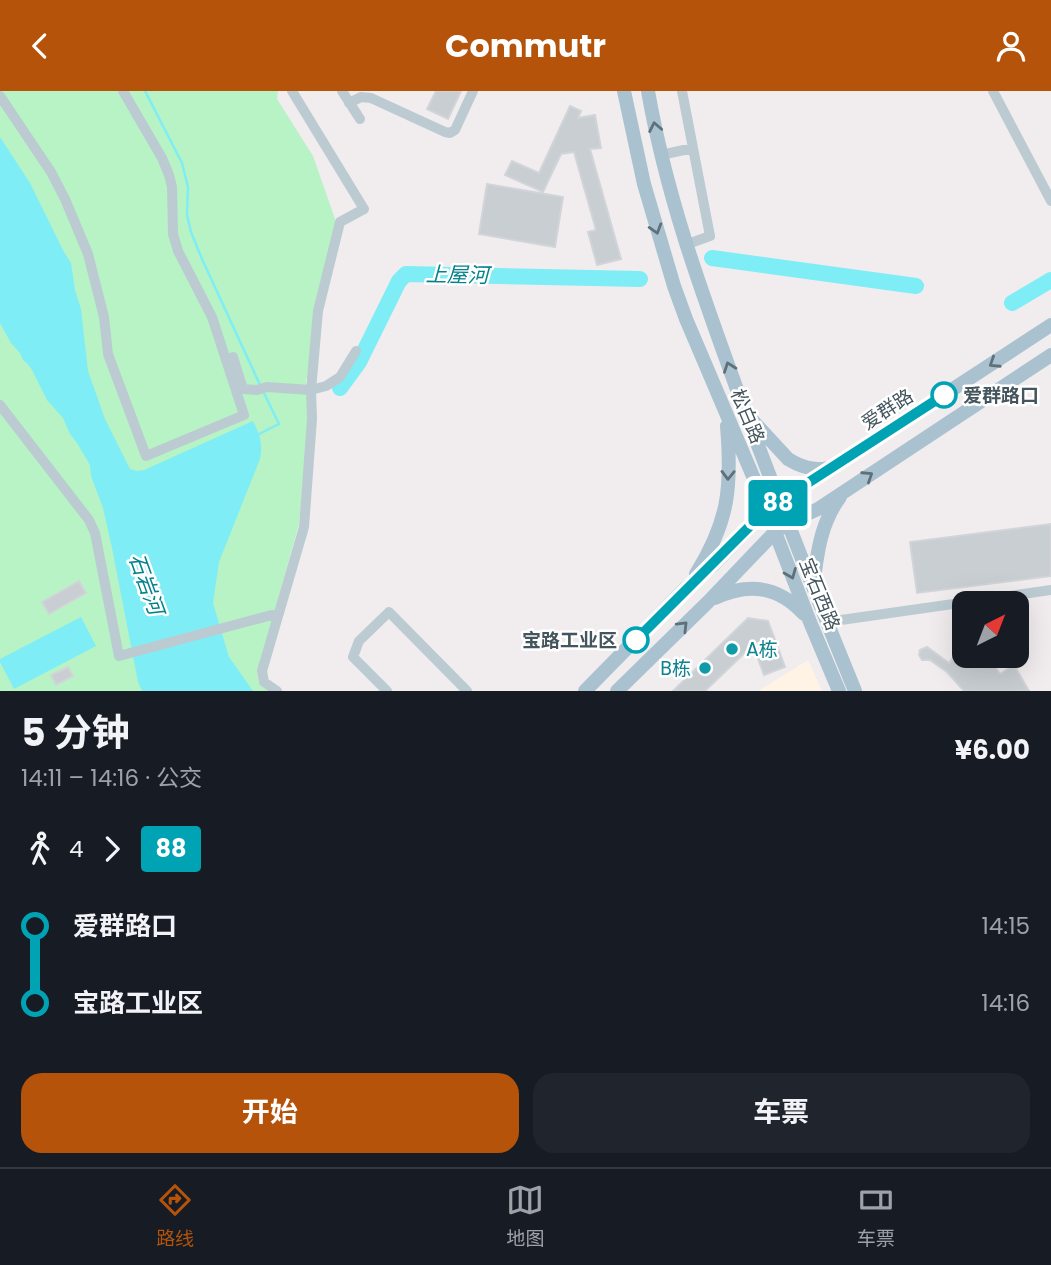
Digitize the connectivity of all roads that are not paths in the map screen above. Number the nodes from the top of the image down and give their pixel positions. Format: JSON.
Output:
{"nodes":[{"id":1,"x":123,"y":91,"type":"edge"},
{"id":2,"x":292,"y":91,"type":"edge"},
{"id":3,"x":342,"y":91,"type":"edge"},
{"id":4,"x":473,"y":91,"type":"edge"},
{"id":5,"x":624,"y":91,"type":"edge"},
{"id":6,"x":648,"y":91,"type":"edge"},
{"id":7,"x":682,"y":91,"type":"edge"},
{"id":8,"x":993,"y":91,"type":"edge"},
{"id":9,"x":0,"y":96,"type":"edge"},
{"id":10,"x":349,"y":103,"type":"junction"},
{"id":11,"x":360,"y":119,"type":"dead end"},
{"id":12,"x":693,"y":148,"type":"junction"},
{"id":13,"x":661,"y":155,"type":"junction"},
{"id":14,"x":1051,"y":201,"type":"edge"},
{"id":15,"x":685,"y":245,"type":"junction"},
{"id":16,"x":1051,"y":325,"type":"edge"},
{"id":17,"x":356,"y":351,"type":"dead end"},
{"id":18,"x":1051,"y":355,"type":"edge"},
{"id":19,"x":226,"y":360,"type":"junction"},
{"id":20,"x":311,"y":390,"type":"junction"},
{"id":21,"x":0,"y":405,"type":"edge"},
{"id":22,"x":724,"y":408,"type":"junction"},
{"id":23,"x":747,"y":415,"type":"junction"},
{"id":24,"x":836,"y":465,"type":"junction"},
{"id":25,"x":845,"y":491,"type":"junction"},
{"id":26,"x":779,"y":502,"type":"junction"},
{"id":27,"x":766,"y":510,"type":"junction"},
{"id":28,"x":788,"y":523,"type":"junction"},
{"id":29,"x":774,"y":533,"type":"junction"},
{"id":30,"x":687,"y":588,"type":"junction"},
{"id":31,"x":813,"y":588,"type":"junction"},
{"id":32,"x":1051,"y":590,"type":"edge"},
{"id":33,"x":708,"y":602,"type":"junction"},
{"id":34,"x":279,"y":613,"type":"junction"},
{"id":35,"x":810,"y":622,"type":"junction"},
{"id":36,"x":827,"y":622,"type":"junction"},
{"id":37,"x":277,"y":691,"type":"edge"},
{"id":38,"x":387,"y":691,"type":"edge"},
{"id":39,"x":467,"y":691,"type":"edge"},
{"id":40,"x":585,"y":691,"type":"edge"},
{"id":41,"x":617,"y":691,"type":"edge"},
{"id":42,"x":839,"y":691,"type":"edge"},
{"id":43,"x":855,"y":691,"type":"edge"}],
"edges":[{"from":1,"to":19,"type":"street"},
{"from":2,"to":20,"type":"street"},
{"from":3,"to":10,"type":"street"},
{"from":4,"to":10,"type":"street"},
{"from":5,"to":22,"type":"main road","name":"松白路","one_way":true},
{"from":13,"to":6,"type":"main road","name":"松白路","one_way":true},
{"from":7,"to":12,"type":"street"},
{"from":8,"to":14,"type":"street"},
{"from":9,"to":19,"type":"street"},
{"from":10,"to":11,"type":"street"},
{"from":12,"to":13,"type":"street"},
{"from":12,"to":15,"type":"street"},
{"from":13,"to":15,"type":"main road","name":"松白路"},
{"from":23,"to":15,"type":"main road","name":"松白路","one_way":true},
{"from":16,"to":24,"type":"main road","name":"爱群路","one_way":true},
{"from":17,"to":20,"type":"street"},
{"from":25,"to":18,"type":"main road","one_way":true},
{"from":19,"to":20,"type":"street"},
{"from":20,"to":34,"type":"street"},
{"from":21,"to":34,"type":"street"},
{"from":22,"to":27,"type":"main road","name":"松白路"},
{"from":22,"to":30,"type":"main road","one_way":true},
{"from":23,"to":24,"type":"main road"},
{"from":23,"to":26,"type":"main road","name":"松白路"},
{"from":24,"to":26,"type":"main road","name":"爱群路"},
{"from":25,"to":28,"type":"main road"},
{"from":25,"to":31,"type":"main road"},
{"from":26,"to":27,"type":"main road","name":"爱群路"},
{"from":26,"to":28,"type":"main road","name":"松白路"},
{"from":27,"to":29,"type":"main road","name":"宝石西路"},
{"from":27,"to":30,"type":"main road"},
{"from":28,"to":29,"type":"main road"},
{"from":28,"to":31,"type":"main road","name":"宝石西路"},
{"from":29,"to":33,"type":"main road"},
{"from":29,"to":35,"type":"main road","name":"宝石西路","one_way":true},
{"from":30,"to":40,"type":"main road"},
{"from":31,"to":36,"type":"main road","name":"宝石西路"},
{"from":32,"to":36,"type":"street"},
{"from":33,"to":35,"type":"main road"},
{"from":41,"to":33,"type":"main road","one_way":true},
{"from":34,"to":37,"type":"street"},
{"from":35,"to":42,"type":"main road","name":"宝石西路"},
{"from":36,"to":43,"type":"main road","name":"宝石西路"},
{"from":38,"to":39,"type":"street"}]}
